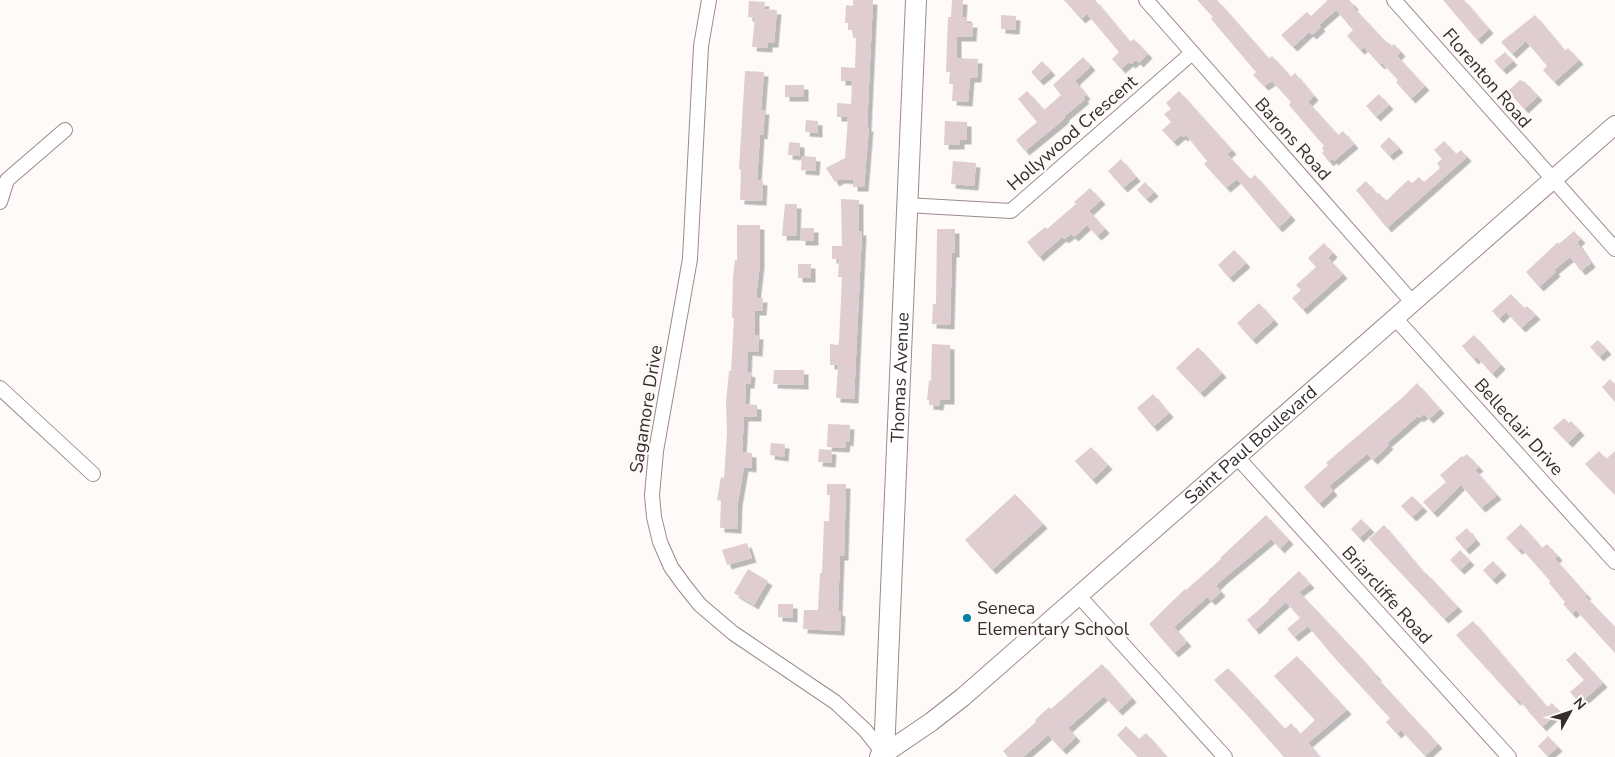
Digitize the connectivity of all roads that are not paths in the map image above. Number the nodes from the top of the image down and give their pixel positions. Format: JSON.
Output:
{"nodes":[{"id":1,"x":709,"y":0,"type":"edge"},
{"id":2,"x":916,"y":0,"type":"edge"},
{"id":3,"x":1146,"y":0,"type":"edge"},
{"id":4,"x":1394,"y":0,"type":"edge"},
{"id":5,"x":1192,"y":53,"type":"junction"},
{"id":6,"x":1615,"y":125,"type":"edge"},
{"id":7,"x":64,"y":130,"type":"dead end"},
{"id":8,"x":1552,"y":180,"type":"junction"},
{"id":9,"x":0,"y":202,"type":"edge"},
{"id":10,"x":906,"y":205,"type":"junction"},
{"id":11,"x":1615,"y":249,"type":"edge"},
{"id":12,"x":1413,"y":303,"type":"junction"},
{"id":13,"x":1395,"y":318,"type":"junction"},
{"id":14,"x":0,"y":388,"type":"edge"},
{"id":15,"x":1237,"y":457,"type":"junction"},
{"id":16,"x":93,"y":474,"type":"dead end"},
{"id":17,"x":1615,"y":562,"type":"edge"},
{"id":18,"x":1079,"y":596,"type":"junction"},
{"id":19,"x":882,"y":756,"type":"edge"},
{"id":20,"x":1225,"y":757,"type":"edge"},
{"id":21,"x":1509,"y":757,"type":"edge"}],
"edges":[{"from":1,"to":19,"type":"street","name":"Sagamore Drive"},
{"from":2,"to":10,"type":"main road","name":"Thomas Avenue"},
{"from":3,"to":5,"type":"street","name":"Barons Road"},
{"from":4,"to":8,"type":"street","name":"Florenton Road"},
{"from":5,"to":10,"type":"street","name":"Hollywood Crescent"},
{"from":5,"to":12,"type":"street","name":"Barons Road"},
{"from":6,"to":8,"type":"street","name":"Saint Paul Boulevard"},
{"from":7,"to":9,"type":"street"},
{"from":8,"to":11,"type":"street","name":"Florenton Road"},
{"from":8,"to":12,"type":"street","name":"Saint Paul Boulevard"},
{"from":10,"to":19,"type":"main road","name":"Thomas Avenue"},
{"from":12,"to":13,"type":"street","name":"Saint Paul Boulevard"},
{"from":13,"to":15,"type":"street","name":"Saint Paul Boulevard"},
{"from":13,"to":17,"type":"street","name":"Belleclair Drive"},
{"from":14,"to":16,"type":"street"},
{"from":15,"to":18,"type":"street","name":"Saint Paul Boulevard"},
{"from":15,"to":21,"type":"street","name":"Briarcliffe Road"},
{"from":18,"to":19,"type":"street","name":"Saint Paul Boulevard"},
{"from":18,"to":20,"type":"street"}]}
